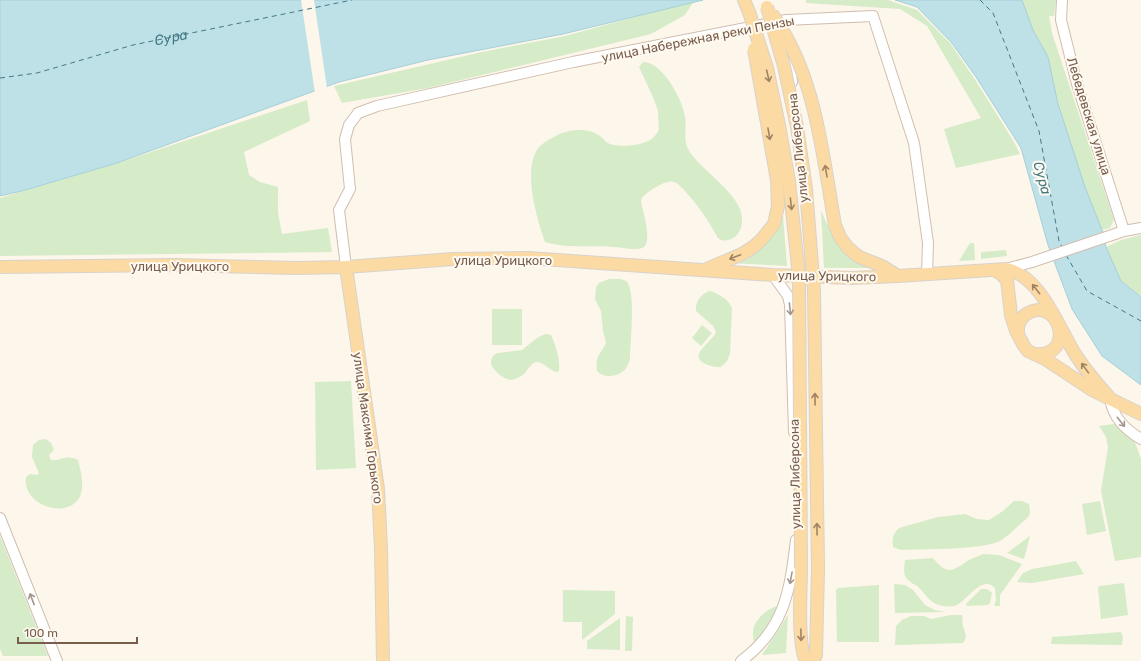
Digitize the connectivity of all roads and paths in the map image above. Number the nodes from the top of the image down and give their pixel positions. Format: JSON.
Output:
{"nodes":[{"id":1,"x":744,"y":0,"type":"edge"},
{"id":2,"x":1062,"y":0,"type":"edge"},
{"id":3,"x":765,"y":3,"type":"edge"},
{"id":4,"x":749,"y":12,"type":"junction"},
{"id":5,"x":786,"y":20,"type":"junction"},
{"id":6,"x":1141,"y":228,"type":"edge"},
{"id":7,"x":1124,"y":231,"type":"junction"},
{"id":8,"x":0,"y":267,"type":"edge"},
{"id":9,"x":346,"y":267,"type":"junction"},
{"id":10,"x":1006,"y":269,"type":"junction"},
{"id":11,"x":705,"y":270,"type":"junction"},
{"id":12,"x":994,"y":270,"type":"junction"},
{"id":13,"x":773,"y":275,"type":"junction"},
{"id":14,"x":927,"y":275,"type":"junction"},
{"id":15,"x":898,"y":276,"type":"junction"},
{"id":16,"x":811,"y":277,"type":"junction"},
{"id":17,"x":1056,"y":320,"type":"junction"},
{"id":18,"x":1018,"y":336,"type":"junction"},
{"id":19,"x":1034,"y":354,"type":"junction"},
{"id":20,"x":1110,"y":398,"type":"junction"},
{"id":21,"x":1141,"y":414,"type":"edge"},
{"id":22,"x":1141,"y":439,"type":"edge"},
{"id":23,"x":0,"y":518,"type":"edge"},
{"id":24,"x":56,"y":661,"type":"edge"},
{"id":25,"x":383,"y":661,"type":"edge"},
{"id":26,"x":742,"y":661,"type":"edge"},
{"id":27,"x":806,"y":661,"type":"edge"},
{"id":28,"x":813,"y":661,"type":"edge"}],
"edges":[{"from":1,"to":4,"type":"main road"},
{"from":2,"to":7,"type":"street","name":"Лебедевская улица"},
{"from":15,"to":3,"type":"main road","one_way":true,"bridge":true},
{"from":28,"to":3,"type":"main road","one_way":true,"bridge":true},
{"from":4,"to":11,"type":"main road","one_way":true,"bridge":true},
{"from":4,"to":27,"type":"main road","one_way":true,"bridge":true},
{"from":5,"to":9,"type":"street","name":"улица Набережная реки Пензы"},
{"from":5,"to":14,"type":"street","name":"улица Набережная реки Пензы"},
{"from":5,"to":16,"type":"street","name":"улица Либерсона"},
{"from":6,"to":7,"type":"street"},
{"from":7,"to":10,"type":"street"},
{"from":8,"to":9,"type":"main road","name":"улица Урицкого"},
{"from":9,"to":11,"type":"main road","name":"улица Урицкого"},
{"from":9,"to":25,"type":"main road","name":"улица Максима Горького"},
{"from":10,"to":12,"type":"main road","name":"улица Урицкого"},
{"from":17,"to":10,"type":"main road","one_way":true},
{"from":11,"to":13,"type":"main road","name":"улица Урицкого"},
{"from":12,"to":14,"type":"main road","name":"улица Урицкого"},
{"from":12,"to":18,"type":"main road"},
{"from":13,"to":16,"type":"main road","name":"улица Урицкого"},
{"from":13,"to":26,"type":"street","name":"улица Либерсона","one_way":true},
{"from":14,"to":15,"type":"main road","name":"улица Урицкого"},
{"from":15,"to":16,"type":"main road","name":"улица Урицкого"},
{"from":17,"to":18,"type":"main road"},
{"from":17,"to":19,"type":"main road"},
{"from":20,"to":17,"type":"main road","one_way":true},
{"from":18,"to":19,"type":"main road"},
{"from":19,"to":20,"type":"main road"},
{"from":20,"to":21,"type":"main road"},
{"from":20,"to":22,"type":"street","one_way":true},
{"from":24,"to":23,"type":"street","one_way":true}]}
